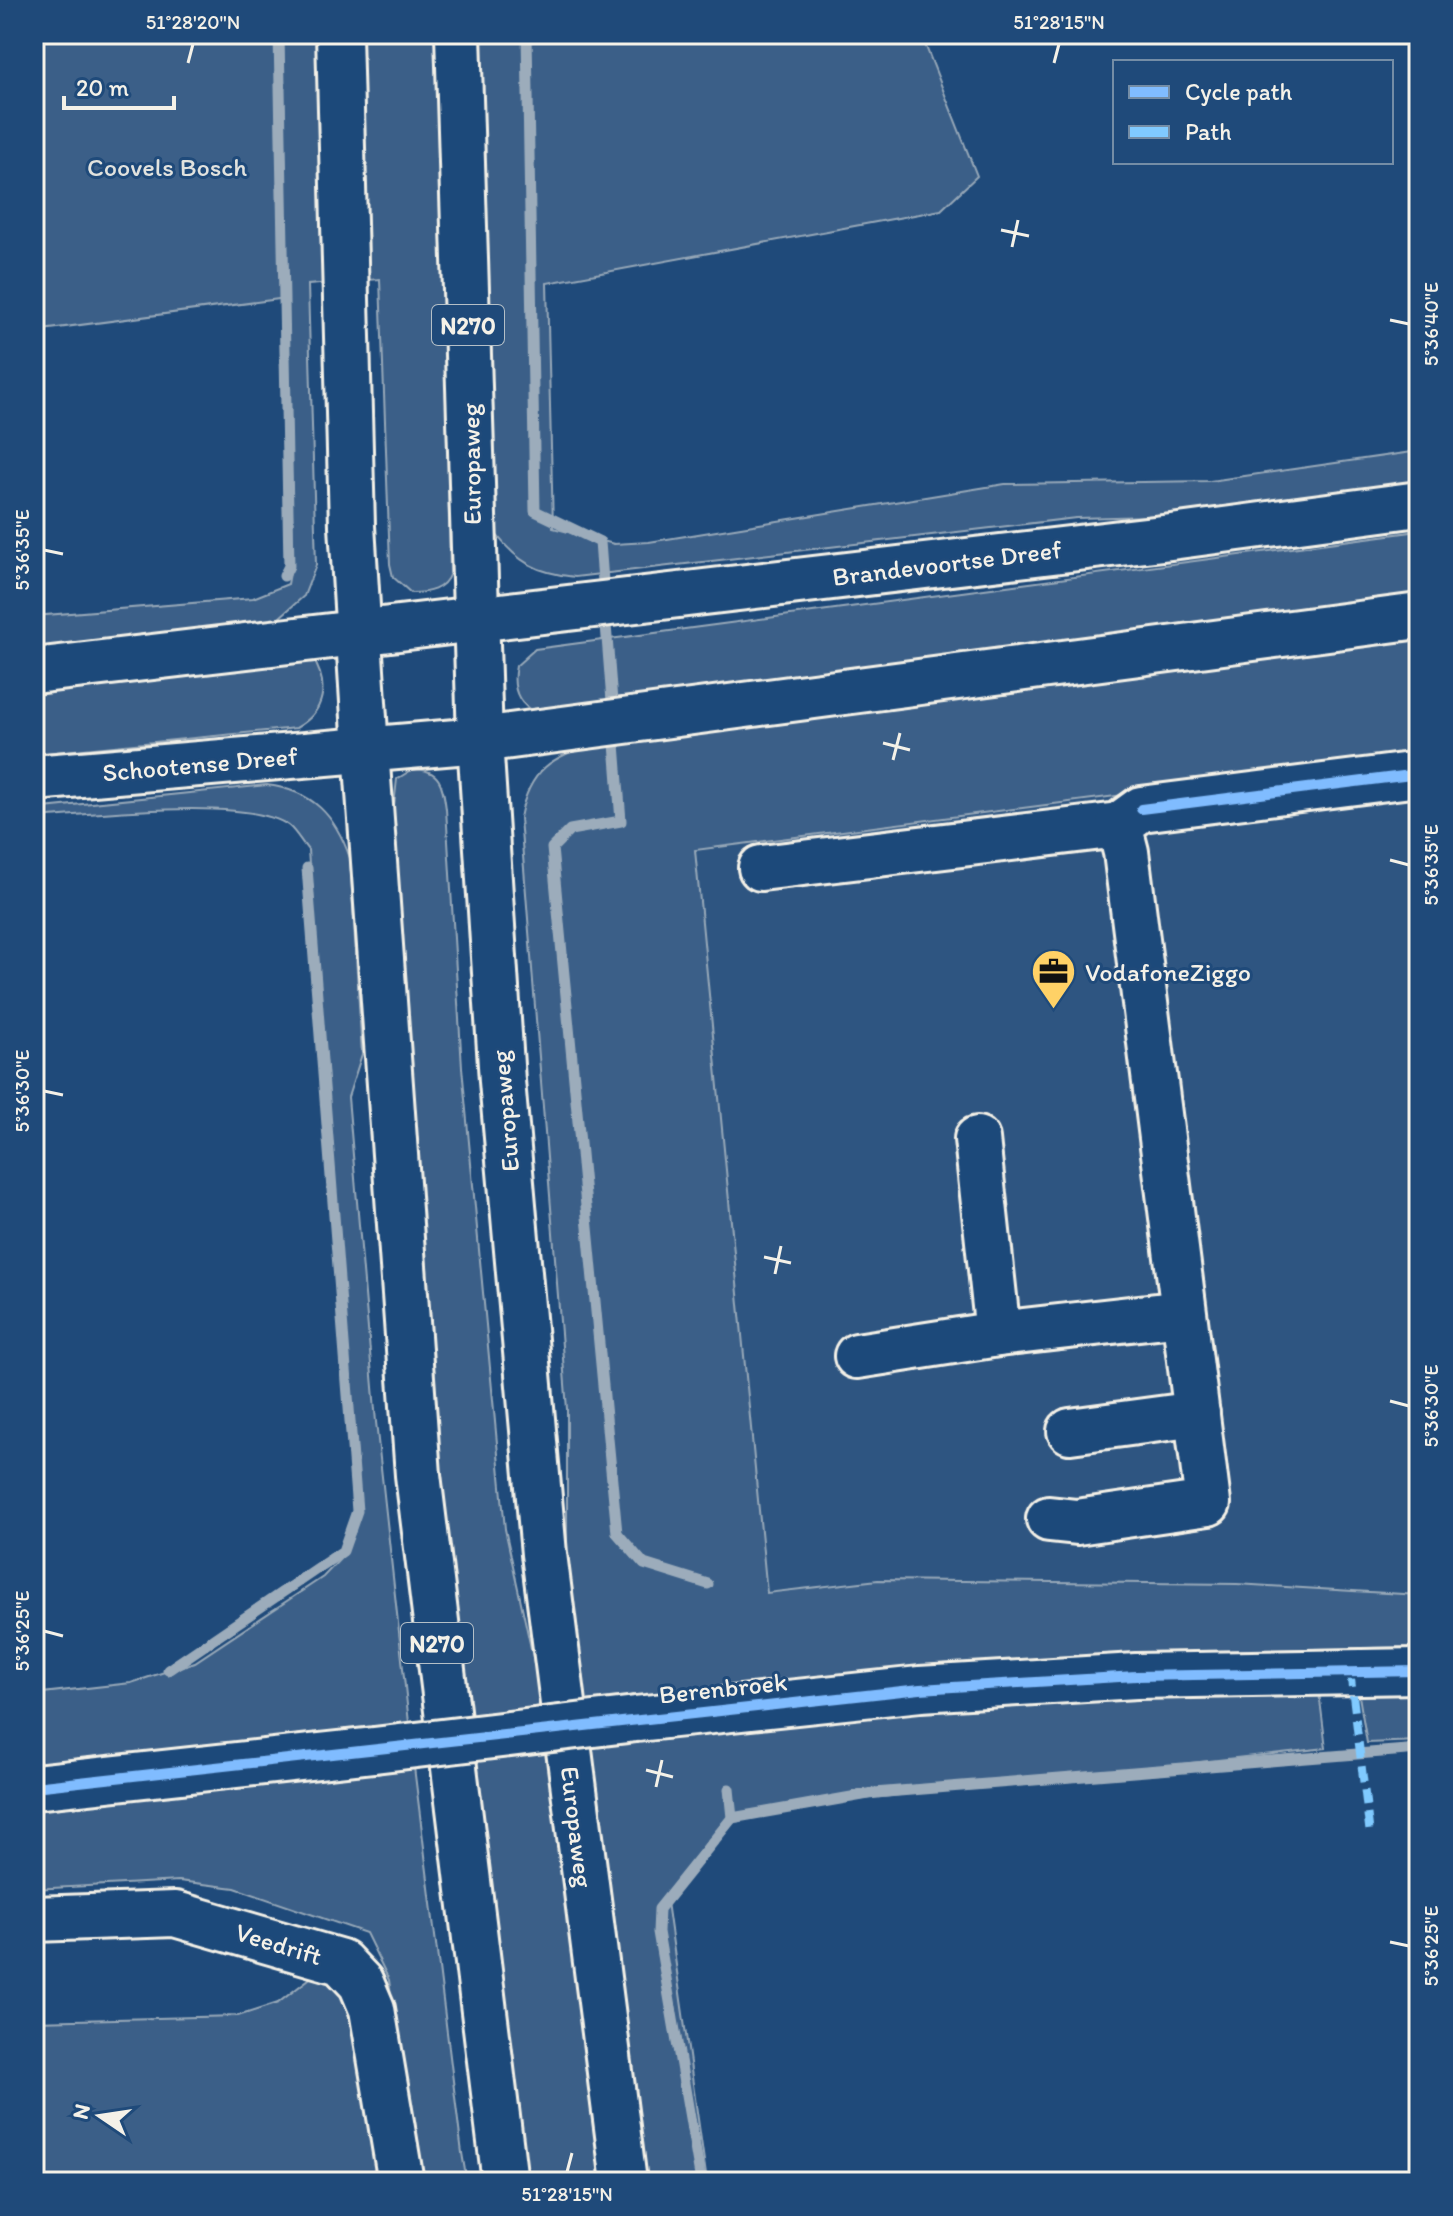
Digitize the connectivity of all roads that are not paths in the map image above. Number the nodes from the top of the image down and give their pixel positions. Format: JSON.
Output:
{"nodes":[{"id":1,"x":339,"y":34,"type":"edge"},
{"id":2,"x":458,"y":34,"type":"edge"},
{"id":3,"x":1419,"y":504,"type":"edge"},
{"id":4,"x":1419,"y":616,"type":"edge"},
{"id":5,"x":475,"y":617,"type":"junction"},
{"id":6,"x":357,"y":631,"type":"junction"},
{"id":7,"x":34,"y":671,"type":"edge"},
{"id":8,"x":480,"y":740,"type":"junction"},
{"id":9,"x":366,"y":750,"type":"junction"},
{"id":10,"x":1419,"y":774,"type":"edge"},
{"id":11,"x":34,"y":778,"type":"edge"},
{"id":12,"x":1130,"y":817,"type":"junction"},
{"id":13,"x":761,"y":868,"type":"dead end"},
{"id":14,"x":977,"y":1139,"type":"dead end"},
{"id":15,"x":1183,"y":1313,"type":"junction"},
{"id":16,"x":998,"y":1334,"type":"junction"},
{"id":17,"x":857,"y":1356,"type":"dead end"},
{"id":18,"x":1197,"y":1414,"type":"junction"},
{"id":19,"x":1070,"y":1431,"type":"dead end"},
{"id":20,"x":1049,"y":1519,"type":"dead end"},
{"id":21,"x":1419,"y":1671,"type":"edge"},
{"id":22,"x":34,"y":1787,"type":"edge"},
{"id":23,"x":34,"y":1919,"type":"edge"},
{"id":24,"x":401,"y":2182,"type":"edge"},
{"id":25,"x":505,"y":2182,"type":"edge"},
{"id":26,"x":624,"y":2182,"type":"edge"}],
"edges":[{"from":1,"to":6,"type":"main road","number":"N270"},
{"from":2,"to":5,"type":"main road","name":"Europaweg","number":"N270"},
{"from":3,"to":5,"type":"main road","name":"Brandevoortse Dreef"},
{"from":4,"to":8,"type":"main road"},
{"from":5,"to":6,"type":"main road","name":"Brandevoortse Dreef"},
{"from":5,"to":8,"type":"main road","name":"Europaweg","number":"N270"},
{"from":6,"to":7,"type":"main road"},
{"from":6,"to":9,"type":"main road","number":"N270"},
{"from":8,"to":9,"type":"main road","name":"Schootense Dreef"},
{"from":8,"to":26,"type":"main road","name":"Europaweg","number":"N270"},
{"from":9,"to":11,"type":"main road","name":"Schootense Dreef"},
{"from":9,"to":25,"type":"main road","number":"N270"},
{"from":10,"to":12,"type":"main road"},
{"from":12,"to":13,"type":"main road"},
{"from":12,"to":15,"type":"main road"},
{"from":14,"to":16,"type":"main road"},
{"from":15,"to":16,"type":"main road"},
{"from":15,"to":18,"type":"main road"},
{"from":16,"to":17,"type":"main road"},
{"from":18,"to":19,"type":"main road"},
{"from":18,"to":20,"type":"main road"},
{"from":21,"to":22,"type":"main road","name":"Berenbroek","bridge":true},
{"from":23,"to":24,"type":"main road","name":"Veedrift"}]}
